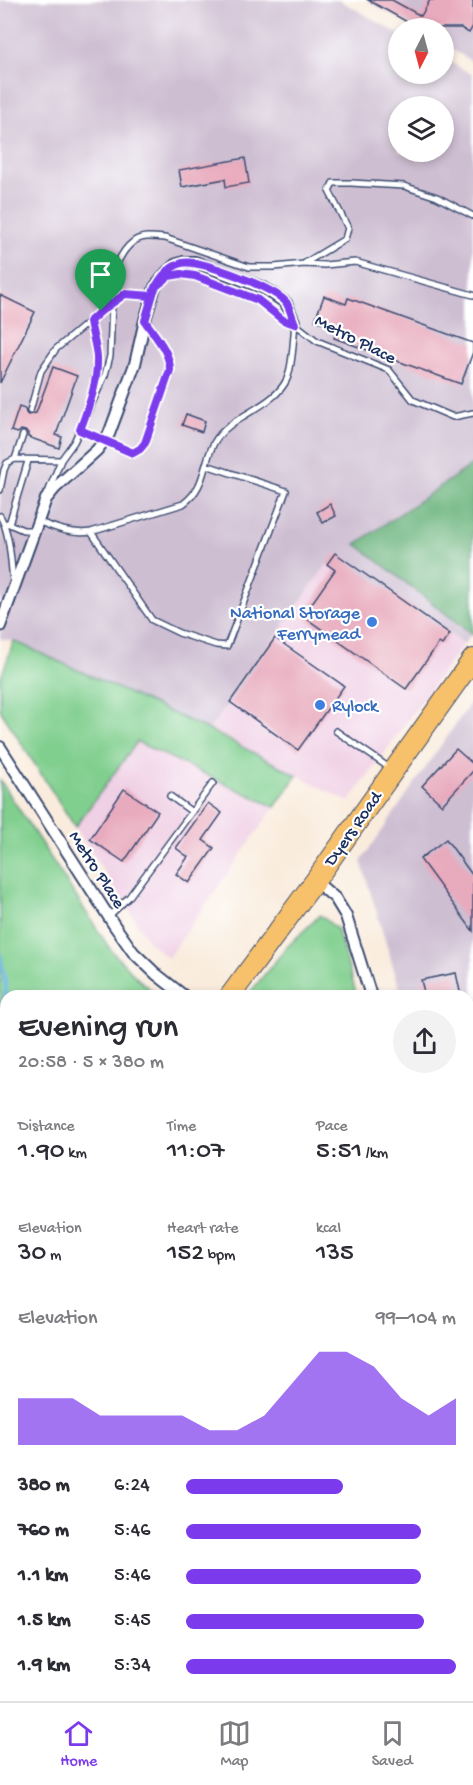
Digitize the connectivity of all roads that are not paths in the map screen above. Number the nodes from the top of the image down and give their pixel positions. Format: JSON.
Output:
{"nodes":[{"id":1,"x":473,"y":216,"type":"edge"},
{"id":2,"x":304,"y":264,"type":"junction"},
{"id":3,"x":153,"y":291,"type":"junction"},
{"id":4,"x":473,"y":295,"type":"edge"},
{"id":5,"x":112,"y":302,"type":"junction"},
{"id":6,"x":101,"y":311,"type":"junction"},
{"id":7,"x":90,"y":321,"type":"junction"},
{"id":8,"x":145,"y":321,"type":"junction"},
{"id":9,"x":295,"y":324,"type":"junction"},
{"id":10,"x":92,"y":401,"type":"junction"},
{"id":11,"x":30,"y":411,"type":"dead end"},
{"id":12,"x":473,"y":413,"type":"edge"},
{"id":13,"x":80,"y":430,"type":"junction"},
{"id":14,"x":22,"y":435,"type":"dead end"},
{"id":15,"x":105,"y":441,"type":"junction"},
{"id":16,"x":15,"y":459,"type":"junction"},
{"id":17,"x":61,"y":460,"type":"junction"},
{"id":18,"x":28,"y":461,"type":"junction"},
{"id":19,"x":206,"y":465,"type":"junction"},
{"id":20,"x":0,"y":490,"type":"edge"},
{"id":21,"x":46,"y":499,"type":"junction"},
{"id":22,"x":4,"y":521,"type":"edge"},
{"id":23,"x":36,"y":526,"type":"junction"},
{"id":24,"x":91,"y":532,"type":"junction"},
{"id":25,"x":14,"y":589,"type":"junction"},
{"id":26,"x":0,"y":626,"type":"edge"},
{"id":27,"x":471,"y":667,"type":"edge"},
{"id":28,"x":336,"y":731,"type":"dead end"},
{"id":29,"x":0,"y":747,"type":"edge"},
{"id":30,"x":393,"y":770,"type":"junction"},
{"id":31,"x":213,"y":783,"type":"dead end"},
{"id":32,"x":170,"y":796,"type":"dead end"},
{"id":33,"x":192,"y":812,"type":"junction"},
{"id":34,"x":315,"y":881,"type":"junction"},
{"id":35,"x":109,"y":916,"type":"junction"},
{"id":36,"x":176,"y":990,"type":"edge"},
{"id":37,"x":234,"y":990,"type":"edge"},
{"id":38,"x":369,"y":990,"type":"edge"}],
"edges":[{"from":1,"to":2,"type":"lane"},
{"from":2,"to":4,"type":"lane"},
{"from":2,"to":6,"type":"lane"},
{"from":3,"to":5,"type":"lane"},
{"from":3,"to":8,"type":"street","name":"Metro Place"},
{"from":3,"to":9,"type":"street","name":"Metro Place"},
{"from":5,"to":6,"type":"lane"},
{"from":5,"to":10,"type":"lane"},
{"from":6,"to":7,"type":"lane"},
{"from":7,"to":10,"type":"lane"},
{"from":7,"to":11,"type":"lane"},
{"from":8,"to":15,"type":"street","name":"Metro Place"},
{"from":8,"to":15,"type":"lane"},
{"from":9,"to":12,"type":"lane","name":"Metro Place"},
{"from":9,"to":19,"type":"lane"},
{"from":10,"to":13,"type":"lane"},
{"from":13,"to":15,"type":"lane"},
{"from":13,"to":17,"type":"lane"},
{"from":14,"to":16,"type":"lane"},
{"from":15,"to":21,"type":"street","name":"Metro Place"},
{"from":16,"to":18,"type":"lane"},
{"from":16,"to":20,"type":"lane"},
{"from":17,"to":18,"type":"lane"},
{"from":17,"to":21,"type":"lane"},
{"from":18,"to":22,"type":"lane"},
{"from":19,"to":24,"type":"lane"},
{"from":19,"to":24,"type":"lane"},
{"from":21,"to":23,"type":"street","name":"Metro Place"},
{"from":22,"to":23,"type":"lane"},
{"from":22,"to":25,"type":"lane"},
{"from":23,"to":24,"type":"lane"},
{"from":23,"to":25,"type":"street","name":"Metro Place"},
{"from":25,"to":26,"type":"street","name":"Metro Place"},
{"from":27,"to":30,"type":"highway","name":"Dyers Road"},
{"from":28,"to":30,"type":"lane"},
{"from":29,"to":35,"type":"street","name":"Metro Place"},
{"from":30,"to":34,"type":"highway","name":"Dyers Road"},
{"from":31,"to":33,"type":"lane"},
{"from":32,"to":33,"type":"lane"},
{"from":33,"to":35,"type":"lane"},
{"from":34,"to":37,"type":"highway","name":"Dyers Road"},
{"from":34,"to":38,"type":"street"},
{"from":35,"to":36,"type":"street","name":"Metro Place"}]}
